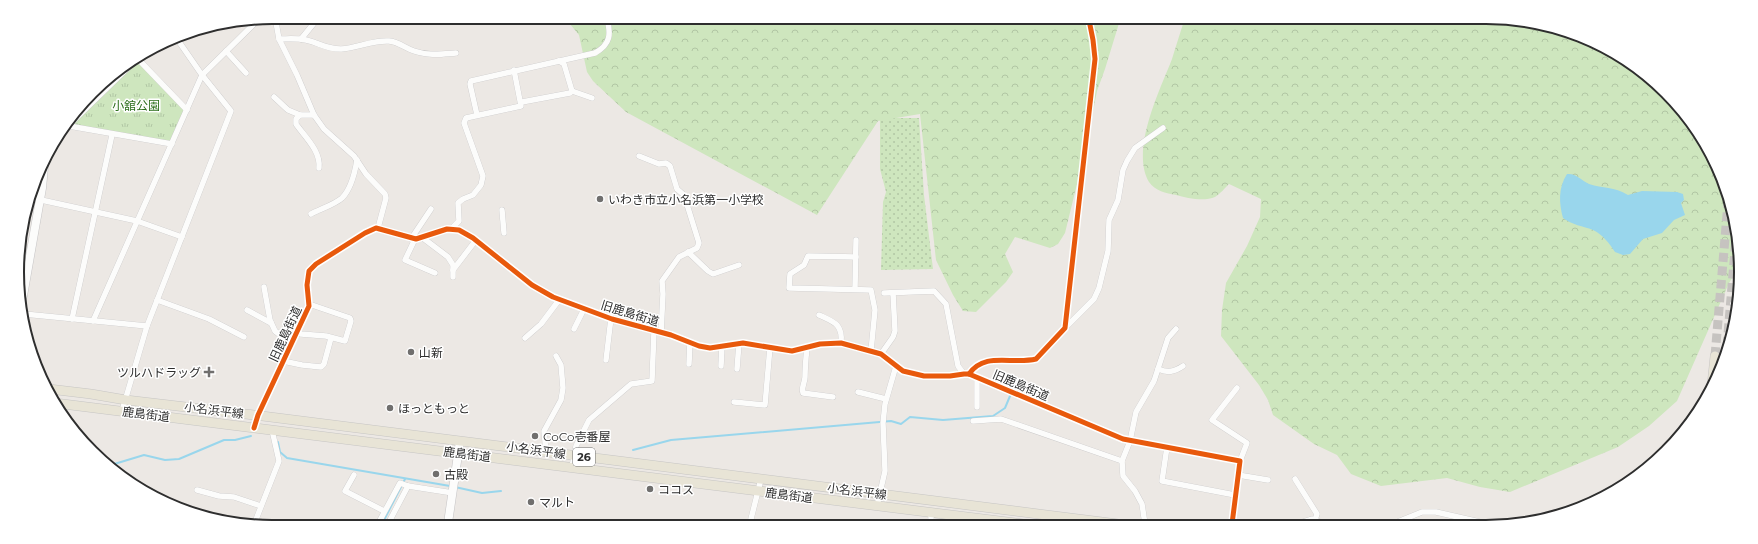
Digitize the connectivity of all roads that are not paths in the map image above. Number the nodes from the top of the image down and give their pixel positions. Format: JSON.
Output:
{"nodes":[{"id":1,"x":276,"y":24,"type":"edge"},
{"id":2,"x":313,"y":24,"type":"edge"},
{"id":3,"x":608,"y":24,"type":"edge"},
{"id":4,"x":1091,"y":24,"type":"edge"},
{"id":5,"x":253,"y":25,"type":"edge"},
{"id":6,"x":279,"y":38,"type":"junction"},
{"id":7,"x":301,"y":39,"type":"junction"},
{"id":8,"x":179,"y":42,"type":"edge"},
{"id":9,"x":226,"y":51,"type":"junction"},
{"id":10,"x":456,"y":53,"type":"dead end"},
{"id":11,"x":559,"y":61,"type":"junction"},
{"id":12,"x":141,"y":62,"type":"edge"},
{"id":13,"x":514,"y":70,"type":"junction"},
{"id":14,"x":246,"y":72,"type":"dead end"},
{"id":15,"x":202,"y":75,"type":"junction"},
{"id":16,"x":118,"y":78,"type":"edge"},
{"id":17,"x":572,"y":91,"type":"junction"},
{"id":18,"x":274,"y":97,"type":"dead end"},
{"id":19,"x":592,"y":98,"type":"dead end"},
{"id":20,"x":522,"y":102,"type":"junction"},
{"id":21,"x":187,"y":110,"type":"junction"},
{"id":22,"x":84,"y":111,"type":"edge"},
{"id":23,"x":477,"y":114,"type":"junction"},
{"id":24,"x":300,"y":115,"type":"junction"},
{"id":25,"x":314,"y":115,"type":"junction"},
{"id":26,"x":72,"y":126,"type":"edge"},
{"id":27,"x":1163,"y":128,"type":"dead end"},
{"id":28,"x":112,"y":135,"type":"junction"},
{"id":29,"x":172,"y":144,"type":"junction"},
{"id":30,"x":639,"y":156,"type":"dead end"},
{"id":31,"x":357,"y":160,"type":"junction"},
{"id":32,"x":320,"y":168,"type":"dead end"},
{"id":33,"x":36,"y":199,"type":"edge"},
{"id":34,"x":431,"y":209,"type":"dead end"},
{"id":35,"x":502,"y":210,"type":"dead end"},
{"id":36,"x":96,"y":211,"type":"junction"},
{"id":37,"x":311,"y":214,"type":"dead end"},
{"id":38,"x":137,"y":221,"type":"junction"},
{"id":39,"x":378,"y":228,"type":"junction"},
{"id":40,"x":452,"y":228,"type":"junction"},
{"id":41,"x":504,"y":233,"type":"dead end"},
{"id":42,"x":182,"y":237,"type":"junction"},
{"id":43,"x":423,"y":238,"type":"junction"},
{"id":44,"x":413,"y":239,"type":"junction"},
{"id":45,"x":476,"y":240,"type":"junction"},
{"id":46,"x":856,"y":240,"type":"dead end"},
{"id":47,"x":688,"y":252,"type":"junction"},
{"id":48,"x":856,"y":257,"type":"junction"},
{"id":49,"x":739,"y":265,"type":"dead end"},
{"id":50,"x":454,"y":270,"type":"junction"},
{"id":51,"x":435,"y":273,"type":"dead end"},
{"id":52,"x":453,"y":277,"type":"dead end"},
{"id":53,"x":25,"y":283,"type":"edge"},
{"id":54,"x":264,"y":287,"type":"dead end"},
{"id":55,"x":855,"y":290,"type":"junction"},
{"id":56,"x":884,"y":293,"type":"dead end"},
{"id":57,"x":893,"y":293,"type":"junction"},
{"id":58,"x":157,"y":300,"type":"junction"},
{"id":59,"x":559,"y":300,"type":"junction"},
{"id":60,"x":309,"y":304,"type":"junction"},
{"id":61,"x":584,"y":309,"type":"junction"},
{"id":62,"x":247,"y":310,"type":"dead end"},
{"id":63,"x":28,"y":314,"type":"edge"},
{"id":64,"x":819,"y":315,"type":"dead end"},
{"id":65,"x":611,"y":318,"type":"junction"},
{"id":66,"x":72,"y":319,"type":"junction"},
{"id":67,"x":93,"y":321,"type":"junction"},
{"id":68,"x":272,"y":324,"type":"junction"},
{"id":69,"x":147,"y":326,"type":"junction"},
{"id":70,"x":1065,"y":328,"type":"junction"},
{"id":71,"x":574,"y":329,"type":"dead end"},
{"id":72,"x":1176,"y":329,"type":"dead end"},
{"id":73,"x":654,"y":331,"type":"junction"},
{"id":74,"x":297,"y":332,"type":"junction"},
{"id":75,"x":661,"y":333,"type":"junction"},
{"id":76,"x":244,"y":337,"type":"dead end"},
{"id":77,"x":331,"y":338,"type":"junction"},
{"id":78,"x":525,"y":338,"type":"dead end"},
{"id":79,"x":690,"y":342,"type":"junction"},
{"id":80,"x":739,"y":343,"type":"junction"},
{"id":81,"x":841,"y":343,"type":"junction"},
{"id":82,"x":292,"y":344,"type":"junction"},
{"id":83,"x":722,"y":346,"type":"junction"},
{"id":84,"x":770,"y":347,"type":"junction"},
{"id":85,"x":807,"y":347,"type":"junction"},
{"id":86,"x":871,"y":351,"type":"junction"},
{"id":87,"x":881,"y":354,"type":"junction"},
{"id":88,"x":556,"y":356,"type":"dead end"},
{"id":89,"x":1716,"y":356,"type":"tunnel mouth"},
{"id":90,"x":606,"y":360,"type":"dead end"},
{"id":91,"x":283,"y":361,"type":"junction"},
{"id":92,"x":689,"y":364,"type":"dead end"},
{"id":93,"x":721,"y":366,"type":"dead end"},
{"id":94,"x":896,"y":366,"type":"junction"},
{"id":95,"x":1183,"y":366,"type":"dead end"},
{"id":96,"x":737,"y":369,"type":"dead end"},
{"id":97,"x":1158,"y":369,"type":"junction"},
{"id":98,"x":1714,"y":369,"type":"edge"},
{"id":99,"x":967,"y":374,"type":"junction"},
{"id":100,"x":977,"y":377,"type":"junction"},
{"id":101,"x":1237,"y":388,"type":"dead end"},
{"id":102,"x":54,"y":390,"type":"edge"},
{"id":103,"x":858,"y":392,"type":"dead end"},
{"id":104,"x":833,"y":397,"type":"dead end"},
{"id":105,"x":886,"y":399,"type":"junction"},
{"id":106,"x":126,"y":400,"type":"junction"},
{"id":107,"x":734,"y":402,"type":"dead end"},
{"id":108,"x":62,"y":404,"type":"edge"},
{"id":109,"x":977,"y":407,"type":"dead end"},
{"id":110,"x":122,"y":412,"type":"junction"},
{"id":111,"x":258,"y":415,"type":"junction"},
{"id":112,"x":973,"y":422,"type":"dead end"},
{"id":113,"x":254,"y":428,"type":"junction"},
{"id":114,"x":272,"y":430,"type":"junction"},
{"id":115,"x":460,"y":441,"type":"junction"},
{"id":116,"x":1130,"y":441,"type":"junction"},
{"id":117,"x":1167,"y":447,"type":"junction"},
{"id":118,"x":546,"y":452,"type":"junction"},
{"id":119,"x":459,"y":454,"type":"junction"},
{"id":120,"x":574,"y":456,"type":"junction"},
{"id":121,"x":1122,"y":461,"type":"junction"},
{"id":122,"x":1240,"y":461,"type":"junction"},
{"id":123,"x":572,"y":467,"type":"junction"},
{"id":124,"x":354,"y":475,"type":"dead end"},
{"id":125,"x":1238,"y":475,"type":"junction"},
{"id":126,"x":761,"y":479,"type":"junction"},
{"id":127,"x":1295,"y":479,"type":"dead end"},
{"id":128,"x":1268,"y":480,"type":"dead end"},
{"id":129,"x":405,"y":485,"type":"junction"},
{"id":130,"x":454,"y":489,"type":"junction"},
{"id":131,"x":197,"y":490,"type":"dead end"},
{"id":132,"x":759,"y":491,"type":"junction"},
{"id":133,"x":881,"y":494,"type":"junction"},
{"id":134,"x":1235,"y":495,"type":"junction"},
{"id":135,"x":261,"y":506,"type":"junction"},
{"id":136,"x":877,"y":506,"type":"junction"},
{"id":137,"x":1009,"y":510,"type":"junction"},
{"id":138,"x":384,"y":511,"type":"junction"},
{"id":139,"x":931,"y":513,"type":"junction"},
{"id":140,"x":256,"y":519,"type":"edge"},
{"id":141,"x":380,"y":520,"type":"edge"},
{"id":142,"x":390,"y":520,"type":"edge"},
{"id":143,"x":448,"y":520,"type":"edge"},
{"id":144,"x":751,"y":520,"type":"edge"},
{"id":145,"x":931,"y":520,"type":"edge"},
{"id":146,"x":985,"y":520,"type":"edge"},
{"id":147,"x":1008,"y":520,"type":"edge"},
{"id":148,"x":1087,"y":520,"type":"edge"},
{"id":149,"x":1144,"y":520,"type":"edge"},
{"id":150,"x":1232,"y":520,"type":"edge"},
{"id":151,"x":1315,"y":520,"type":"edge"},
{"id":152,"x":1401,"y":520,"type":"edge"},
{"id":153,"x":1471,"y":520,"type":"edge"}],
"edges":[{"from":1,"to":6,"type":"street"},
{"from":2,"to":7,"type":"street"},
{"from":3,"to":11,"type":"street"},
{"from":4,"to":70,"type":"street"},
{"from":5,"to":9,"type":"street"},
{"from":6,"to":7,"type":"street"},
{"from":6,"to":25,"type":"street"},
{"from":7,"to":10,"type":"street"},
{"from":8,"to":15,"type":"street"},
{"from":9,"to":14,"type":"street"},
{"from":9,"to":15,"type":"street"},
{"from":11,"to":13,"type":"street"},
{"from":11,"to":17,"type":"street"},
{"from":12,"to":21,"type":"street"},
{"from":13,"to":20,"type":"street"},
{"from":13,"to":23,"type":"street"},
{"from":15,"to":21,"type":"street"},
{"from":15,"to":42,"type":"street"},
{"from":16,"to":22,"type":"street"},
{"from":17,"to":19,"type":"street"},
{"from":17,"to":20,"type":"street"},
{"from":18,"to":24,"type":"street"},
{"from":20,"to":23,"type":"street"},
{"from":21,"to":29,"type":"street"},
{"from":23,"to":40,"type":"street"},
{"from":24,"to":25,"type":"street"},
{"from":24,"to":32,"type":"street"},
{"from":25,"to":31,"type":"street"},
{"from":26,"to":28,"type":"street"},
{"from":27,"to":70,"type":"street"},
{"from":28,"to":29,"type":"street"},
{"from":28,"to":36,"type":"street"},
{"from":29,"to":38,"type":"street"},
{"from":30,"to":47,"type":"street"},
{"from":31,"to":37,"type":"street"},
{"from":31,"to":39,"type":"street"},
{"from":33,"to":36,"type":"street"},
{"from":33,"to":53,"type":"street"},
{"from":34,"to":44,"type":"street"},
{"from":35,"to":41,"type":"street"},
{"from":36,"to":38,"type":"street"},
{"from":36,"to":66,"type":"street"},
{"from":38,"to":42,"type":"street"},
{"from":38,"to":67,"type":"street"},
{"from":39,"to":44,"type":"street"},
{"from":39,"to":60,"type":"street","name":"旧鹿島街道"},
{"from":40,"to":43,"type":"street"},
{"from":40,"to":45,"type":"street","name":"旧鹿島街道"},
{"from":42,"to":58,"type":"street"},
{"from":43,"to":44,"type":"street"},
{"from":43,"to":50,"type":"street"},
{"from":44,"to":51,"type":"street"},
{"from":45,"to":50,"type":"street"},
{"from":45,"to":59,"type":"street","name":"旧鹿島街道"},
{"from":46,"to":48,"type":"street"},
{"from":47,"to":49,"type":"street"},
{"from":47,"to":75,"type":"street"},
{"from":48,"to":55,"type":"street"},
{"from":48,"to":55,"type":"street"},
{"from":50,"to":52,"type":"street"},
{"from":54,"to":68,"type":"street"},
{"from":55,"to":86,"type":"street"},
{"from":56,"to":57,"type":"street"},
{"from":57,"to":87,"type":"street"},
{"from":57,"to":99,"type":"street"},
{"from":58,"to":69,"type":"street"},
{"from":58,"to":76,"type":"street"},
{"from":59,"to":61,"type":"street","name":"旧鹿島街道"},
{"from":59,"to":78,"type":"street"},
{"from":60,"to":74,"type":"street","name":"旧鹿島街道"},
{"from":60,"to":77,"type":"street"},
{"from":61,"to":65,"type":"street","name":"旧鹿島街道"},
{"from":61,"to":71,"type":"street"},
{"from":62,"to":68,"type":"street"},
{"from":63,"to":66,"type":"street"},
{"from":64,"to":81,"type":"street"},
{"from":65,"to":73,"type":"street","name":"旧鹿島街道"},
{"from":65,"to":90,"type":"street"},
{"from":66,"to":67,"type":"street"},
{"from":67,"to":69,"type":"street"},
{"from":68,"to":82,"type":"street"},
{"from":69,"to":106,"type":"street"},
{"from":70,"to":99,"type":"street"},
{"from":72,"to":97,"type":"street"},
{"from":73,"to":75,"type":"street","name":"旧鹿島街道"},
{"from":73,"to":120,"type":"street"},
{"from":74,"to":77,"type":"street"},
{"from":74,"to":82,"type":"street","name":"旧鹿島街道"},
{"from":75,"to":79,"type":"street","name":"旧鹿島街道"},
{"from":77,"to":91,"type":"street"},
{"from":79,"to":83,"type":"street","name":"旧鹿島街道"},
{"from":79,"to":92,"type":"street"},
{"from":80,"to":83,"type":"street","name":"旧鹿島街道"},
{"from":80,"to":84,"type":"street","name":"旧鹿島街道"},
{"from":80,"to":96,"type":"street"},
{"from":81,"to":85,"type":"street","name":"旧鹿島街道"},
{"from":81,"to":86,"type":"street","name":"旧鹿島街道"},
{"from":82,"to":91,"type":"street","name":"旧鹿島街道"},
{"from":83,"to":93,"type":"street"},
{"from":84,"to":85,"type":"street","name":"旧鹿島街道"},
{"from":84,"to":107,"type":"street"},
{"from":85,"to":104,"type":"street"},
{"from":86,"to":87,"type":"street","name":"旧鹿島街道"},
{"from":87,"to":94,"type":"street","name":"旧鹿島街道"},
{"from":88,"to":118,"type":"street"},
{"from":89,"to":98,"type":"main road"},
{"from":91,"to":111,"type":"street","name":"旧鹿島街道"},
{"from":94,"to":99,"type":"street","name":"旧鹿島街道"},
{"from":94,"to":105,"type":"street"},
{"from":95,"to":97,"type":"street"},
{"from":97,"to":116,"type":"street"},
{"from":99,"to":100,"type":"street","name":"旧鹿島街道"},
{"from":100,"to":109,"type":"street"},
{"from":100,"to":116,"type":"street","name":"旧鹿島街道"},
{"from":101,"to":122,"type":"street"},
{"from":102,"to":106,"type":"main road","name":"小名浜平線","number":"26"},
{"from":103,"to":105,"type":"street"},
{"from":105,"to":133,"type":"street"},
{"from":106,"to":110,"type":"street"},
{"from":106,"to":111,"type":"main road","name":"小名浜平線","number":"26"},
{"from":108,"to":110,"type":"main road","name":"鹿島街道","number":"26"},
{"from":110,"to":113,"type":"main road","name":"鹿島街道","number":"26"},
{"from":111,"to":113,"type":"street","name":"旧鹿島街道"},
{"from":111,"to":115,"type":"main road","name":"小名浜平線","number":"26"},
{"from":112,"to":121,"type":"street"},
{"from":113,"to":114,"type":"main road","name":"鹿島街道","number":"26"},
{"from":114,"to":119,"type":"main road","name":"鹿島街道","number":"26"},
{"from":114,"to":135,"type":"street"},
{"from":115,"to":118,"type":"main road","name":"小名浜平線","number":"26"},
{"from":115,"to":119,"type":"street"},
{"from":116,"to":117,"type":"street","name":"旧鹿島街道"},
{"from":116,"to":121,"type":"street"},
{"from":117,"to":122,"type":"street","name":"旧鹿島街道"},
{"from":117,"to":134,"type":"street"},
{"from":118,"to":120,"type":"main road","name":"小名浜平線","number":"26"},
{"from":119,"to":123,"type":"main road","name":"鹿島街道","number":"26"},
{"from":119,"to":130,"type":"street"},
{"from":120,"to":123,"type":"street"},
{"from":120,"to":126,"type":"main road","name":"小名浜平線","number":"26"},
{"from":121,"to":149,"type":"street"},
{"from":122,"to":125,"type":"street"},
{"from":123,"to":132,"type":"main road","name":"鹿島街道","number":"26"},
{"from":124,"to":138,"type":"street"},
{"from":125,"to":128,"type":"street"},
{"from":125,"to":134,"type":"street"},
{"from":126,"to":132,"type":"street"},
{"from":126,"to":133,"type":"main road","name":"小名浜平線","number":"26"},
{"from":127,"to":151,"type":"street"},
{"from":129,"to":130,"type":"street"},
{"from":129,"to":138,"type":"street"},
{"from":129,"to":142,"type":"street"},
{"from":130,"to":143,"type":"street"},
{"from":131,"to":135,"type":"street"},
{"from":132,"to":136,"type":"main road","name":"鹿島街道","number":"26"},
{"from":132,"to":144,"type":"street"},
{"from":133,"to":136,"type":"street"},
{"from":133,"to":137,"type":"main road","name":"小名浜平線","number":"26"},
{"from":134,"to":150,"type":"street"},
{"from":135,"to":140,"type":"street"},
{"from":136,"to":139,"type":"main road","name":"鹿島街道","number":"26"},
{"from":137,"to":147,"type":"street"},
{"from":137,"to":148,"type":"main road","name":"小名浜平線","number":"26"},
{"from":138,"to":141,"type":"street"},
{"from":139,"to":145,"type":"street"},
{"from":139,"to":146,"type":"main road","name":"鹿島街道","number":"26"},
{"from":152,"to":153,"type":"street"}]}
